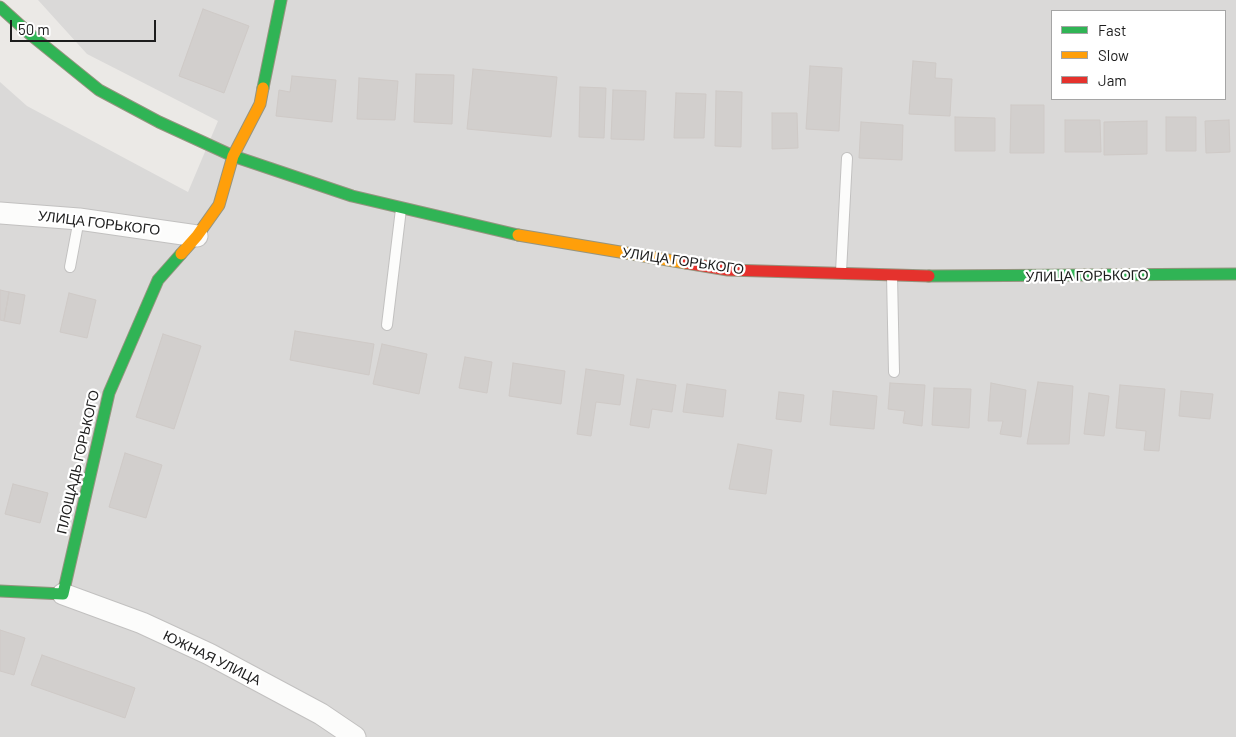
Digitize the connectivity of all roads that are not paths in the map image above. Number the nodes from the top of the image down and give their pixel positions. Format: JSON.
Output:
{"nodes":[{"id":1,"x":281,"y":0,"type":"edge"},
{"id":2,"x":0,"y":7,"type":"edge"},
{"id":3,"x":233,"y":156,"type":"junction"},
{"id":4,"x":847,"y":158,"type":"dead end"},
{"id":5,"x":401,"y":208,"type":"junction"},
{"id":6,"x":0,"y":212,"type":"edge"},
{"id":7,"x":79,"y":219,"type":"junction"},
{"id":8,"x":197,"y":236,"type":"junction"},
{"id":9,"x":70,"y":267,"type":"dead end"},
{"id":10,"x":841,"y":272,"type":"junction"},
{"id":11,"x":892,"y":274,"type":"junction"},
{"id":12,"x":1236,"y":274,"type":"edge"},
{"id":13,"x":387,"y":325,"type":"dead end"},
{"id":14,"x":894,"y":372,"type":"dead end"},
{"id":15,"x":0,"y":591,"type":"edge"},
{"id":16,"x":63,"y":594,"type":"junction"},
{"id":17,"x":355,"y":737,"type":"edge"}],
"edges":[{"from":1,"to":3,"type":"main road","name":"ПЛОЩАДЬ ГОРЬКОГО"},
{"from":2,"to":3,"type":"main road","name":"УЛИЦА ГОРЬКОГО"},
{"from":3,"to":5,"type":"main road","name":"УЛИЦА ГОРЬКОГО"},
{"from":3,"to":8,"type":"main road","name":"ПЛОЩАДЬ ГОРЬКОГО"},
{"from":4,"to":10,"type":"lane"},
{"from":5,"to":10,"type":"main road","name":"УЛИЦА ГОРЬКОГО"},
{"from":5,"to":13,"type":"lane"},
{"from":6,"to":7,"type":"street","name":"УЛИЦА ГОРЬКОГО"},
{"from":7,"to":8,"type":"street","name":"УЛИЦА ГОРЬКОГО"},
{"from":7,"to":9,"type":"lane"},
{"from":8,"to":16,"type":"main road","name":"ПЛОЩАДЬ ГОРЬКОГО"},
{"from":10,"to":11,"type":"main road","name":"УЛИЦА ГОРЬКОГО"},
{"from":11,"to":12,"type":"main road","name":"УЛИЦА ГОРЬКОГО"},
{"from":11,"to":14,"type":"lane"},
{"from":15,"to":16,"type":"main road"},
{"from":16,"to":17,"type":"street","name":"ЮЖНАЯ УЛИЦА"}]}
